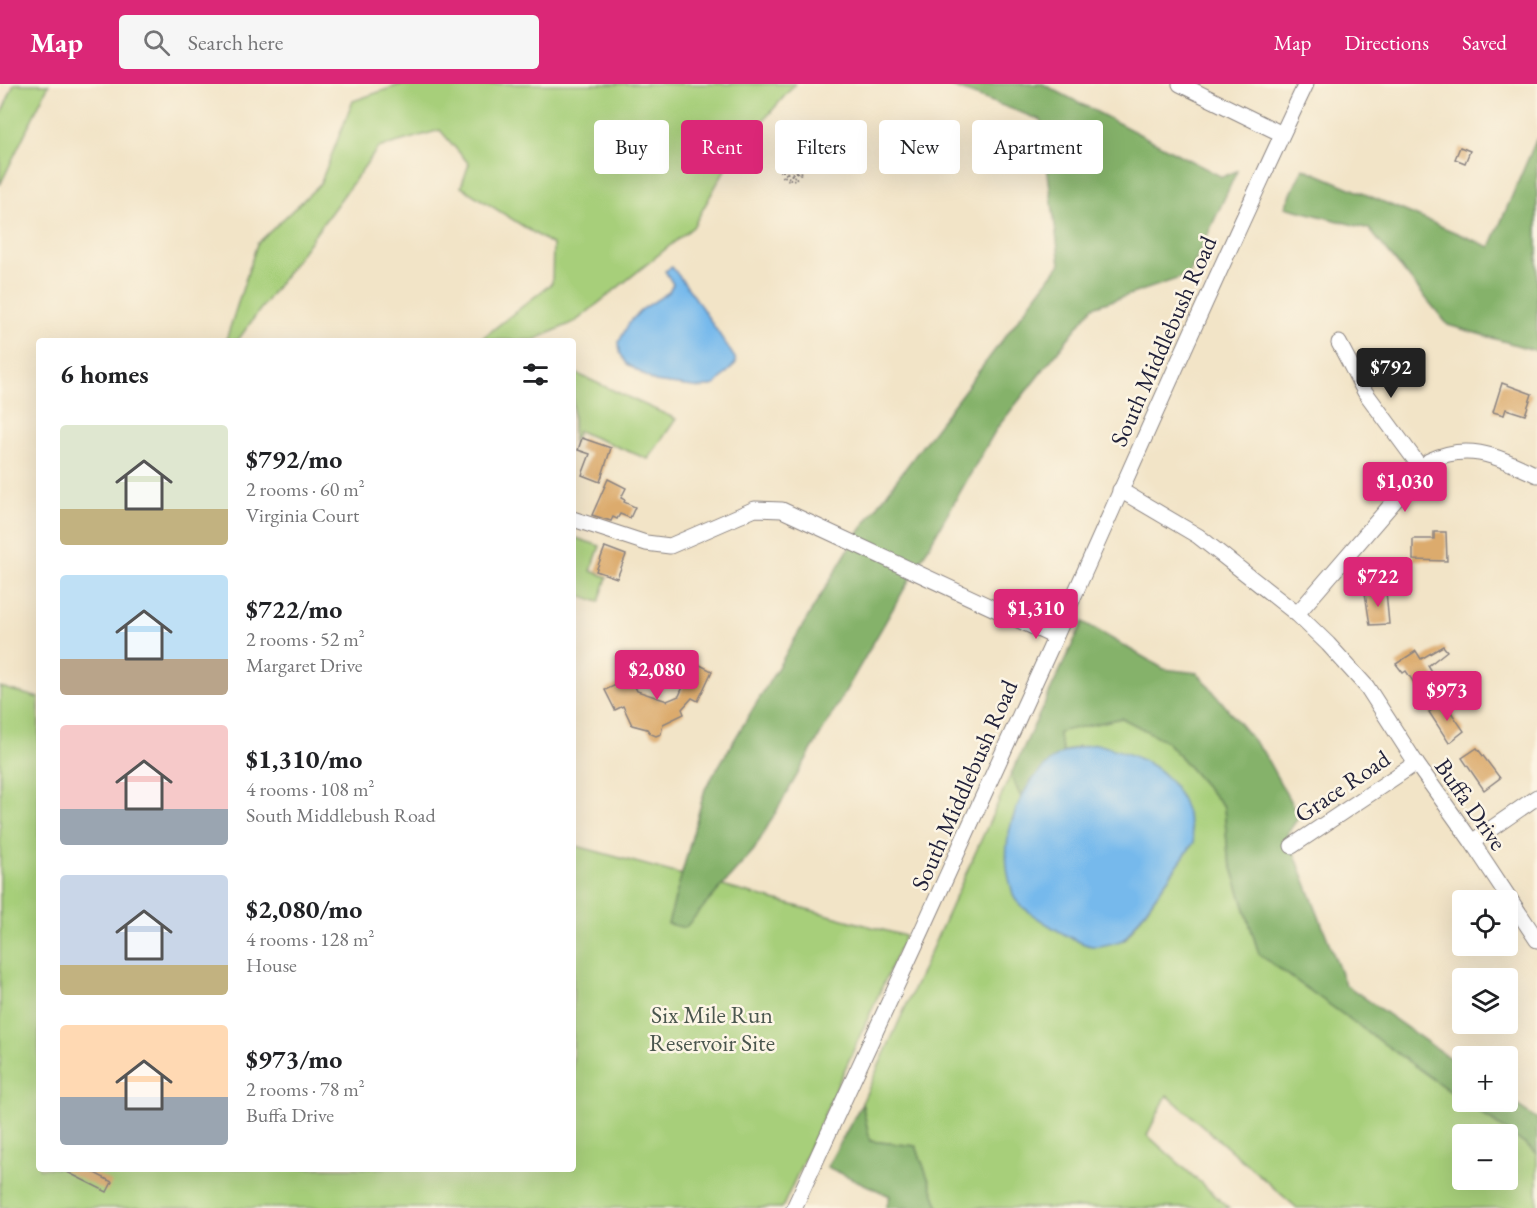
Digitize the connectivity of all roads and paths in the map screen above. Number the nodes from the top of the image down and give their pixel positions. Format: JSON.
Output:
{"nodes":[{"id":1,"x":1180,"y":84,"type":"edge"},
{"id":2,"x":1306,"y":84,"type":"edge"},
{"id":3,"x":1282,"y":134,"type":"junction"},
{"id":4,"x":781,"y":174,"type":"edge"},
{"id":5,"x":798,"y":174,"type":"edge"},
{"id":6,"x":1339,"y":343,"type":"dead end"},
{"id":7,"x":1421,"y":468,"type":"junction"},
{"id":8,"x":1537,"y":475,"type":"edge"},
{"id":9,"x":1120,"y":490,"type":"junction"},
{"id":10,"x":576,"y":520,"type":"edge"},
{"id":11,"x":1297,"y":614,"type":"junction"},
{"id":12,"x":1055,"y":637,"type":"junction"},
{"id":13,"x":1416,"y":763,"type":"junction"},
{"id":14,"x":1537,"y":797,"type":"edge"},
{"id":15,"x":1472,"y":842,"type":"junction"},
{"id":16,"x":1293,"y":846,"type":"dead end"},
{"id":17,"x":1537,"y":940,"type":"edge"},
{"id":18,"x":798,"y":1207,"type":"edge"}],
"edges":[{"from":1,"to":3,"type":"street"},
{"from":2,"to":3,"type":"street","name":"South Middlebush Road"},
{"from":3,"to":9,"type":"street","name":"South Middlebush Road"},
{"from":4,"to":5,"type":"path"},
{"from":6,"to":7,"type":"street"},
{"from":7,"to":8,"type":"street"},
{"from":7,"to":11,"type":"street"},
{"from":9,"to":11,"type":"street","name":"Buffa Drive"},
{"from":9,"to":12,"type":"street","name":"South Middlebush Road"},
{"from":10,"to":12,"type":"street"},
{"from":11,"to":13,"type":"street","name":"Buffa Drive"},
{"from":12,"to":18,"type":"street","name":"South Middlebush Road"},
{"from":13,"to":15,"type":"street","name":"Buffa Drive"},
{"from":13,"to":16,"type":"street","name":"Grace Road"},
{"from":14,"to":15,"type":"street"},
{"from":15,"to":17,"type":"street","name":"Buffa Drive"}]}
